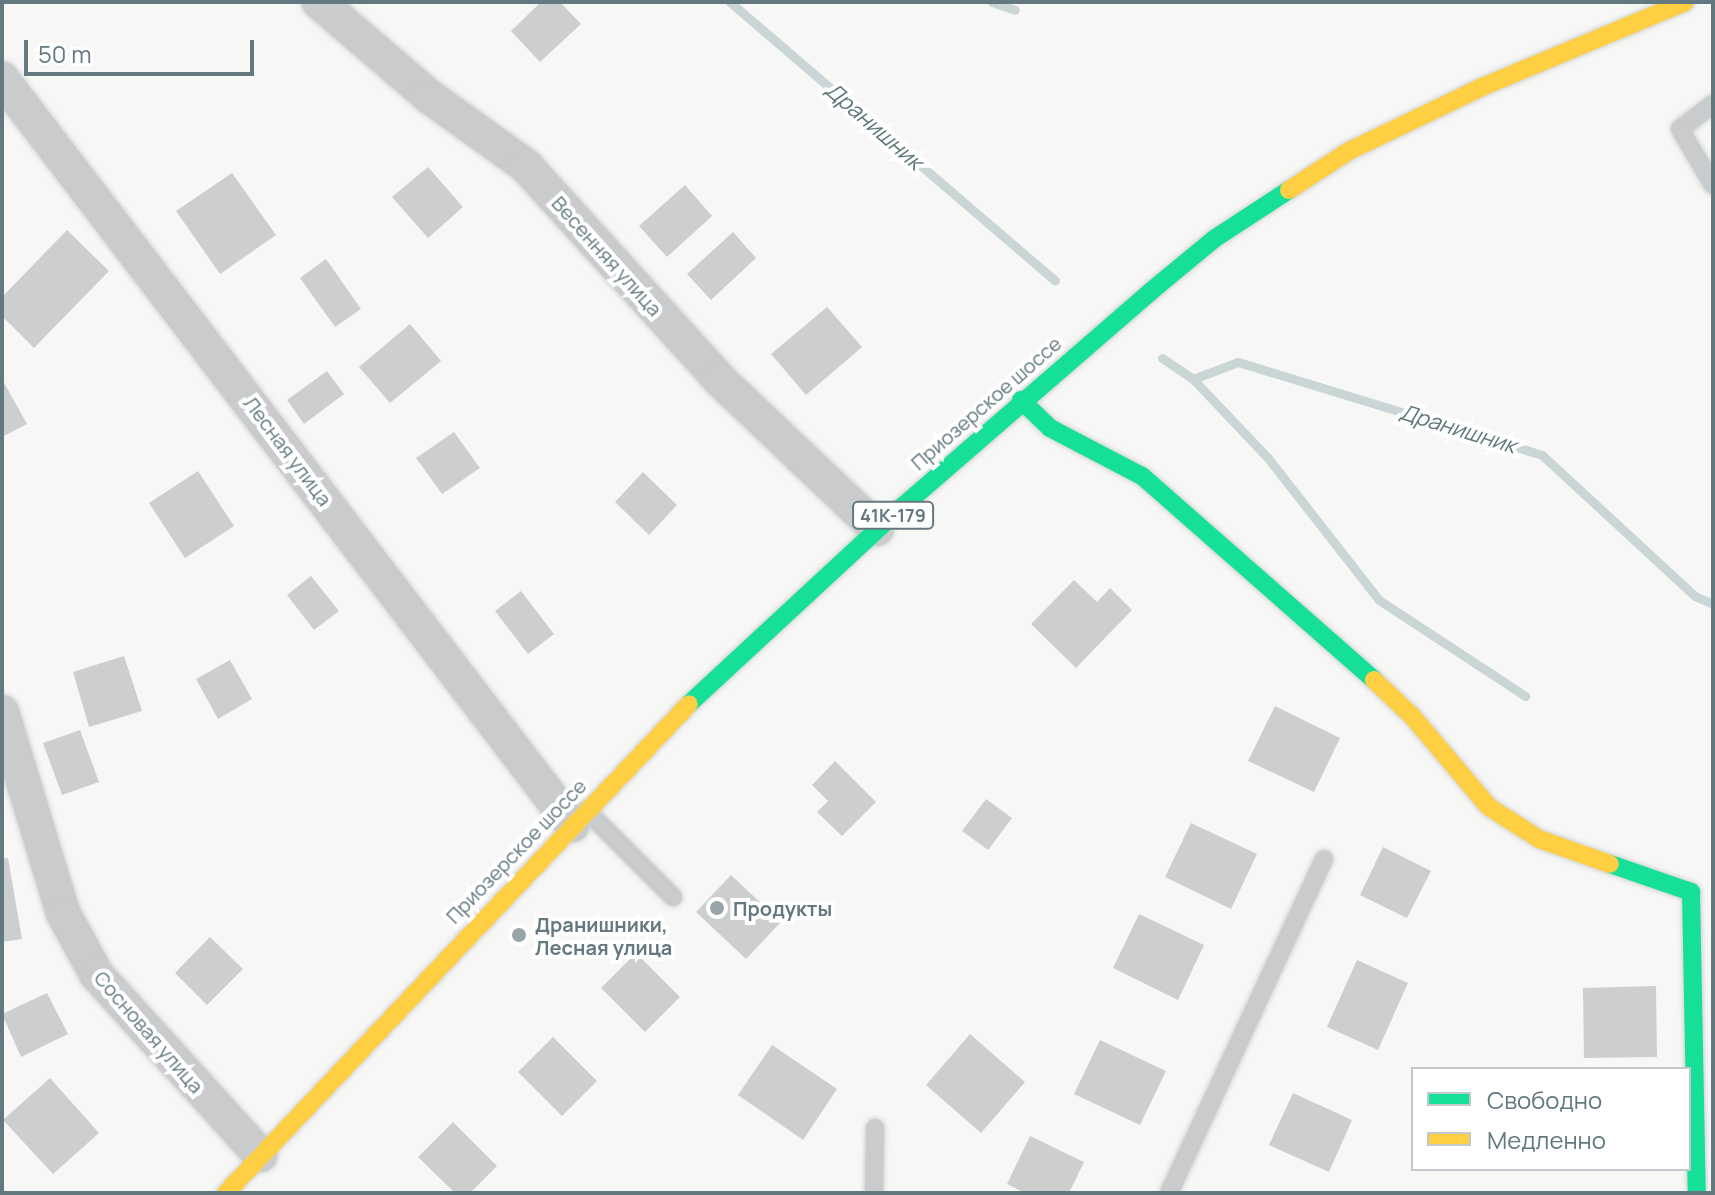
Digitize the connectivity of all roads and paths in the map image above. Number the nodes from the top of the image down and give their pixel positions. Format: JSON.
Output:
{"nodes":[{"id":1,"x":319,"y":2,"type":"edge"},
{"id":2,"x":1685,"y":2,"type":"edge"},
{"id":3,"x":2,"y":79,"type":"edge"},
{"id":4,"x":1713,"y":104,"type":"edge"},
{"id":5,"x":1713,"y":185,"type":"edge"},
{"id":6,"x":1021,"y":400,"type":"junction"},
{"id":7,"x":877,"y":529,"type":"junction"},
{"id":8,"x":2,"y":712,"type":"edge"},
{"id":9,"x":579,"y":818,"type":"junction"},
{"id":10,"x":1324,"y":859,"type":"dead end"},
{"id":11,"x":673,"y":897,"type":"dead end"},
{"id":12,"x":875,"y":1128,"type":"dead end"},
{"id":13,"x":260,"y":1155,"type":"junction"},
{"id":14,"x":226,"y":1193,"type":"edge"},
{"id":15,"x":874,"y":1193,"type":"edge"},
{"id":16,"x":1169,"y":1193,"type":"edge"},
{"id":17,"x":1697,"y":1193,"type":"edge"}],
"edges":[{"from":1,"to":7,"type":"street","name":"Весенняя улица"},
{"from":2,"to":6,"type":"main road","name":"Приозерское шоссе","number":"41К-179"},
{"from":3,"to":9,"type":"street","name":"Лесная улица"},
{"from":4,"to":5,"type":"lane"},
{"from":6,"to":7,"type":"main road","name":"Приозерское шоссе","number":"41К-179"},
{"from":6,"to":17,"type":"main road"},
{"from":7,"to":9,"type":"main road","name":"Приозерское шоссе","number":"41К-179"},
{"from":8,"to":13,"type":"street","name":"Сосновая улица"},
{"from":9,"to":11,"type":"lane"},
{"from":9,"to":13,"type":"main road","name":"Приозерское шоссе","number":"41К-179"},
{"from":10,"to":16,"type":"lane"},
{"from":12,"to":15,"type":"lane"},
{"from":13,"to":14,"type":"main road","name":"Приозерское шоссе","number":"41К-179"}]}
